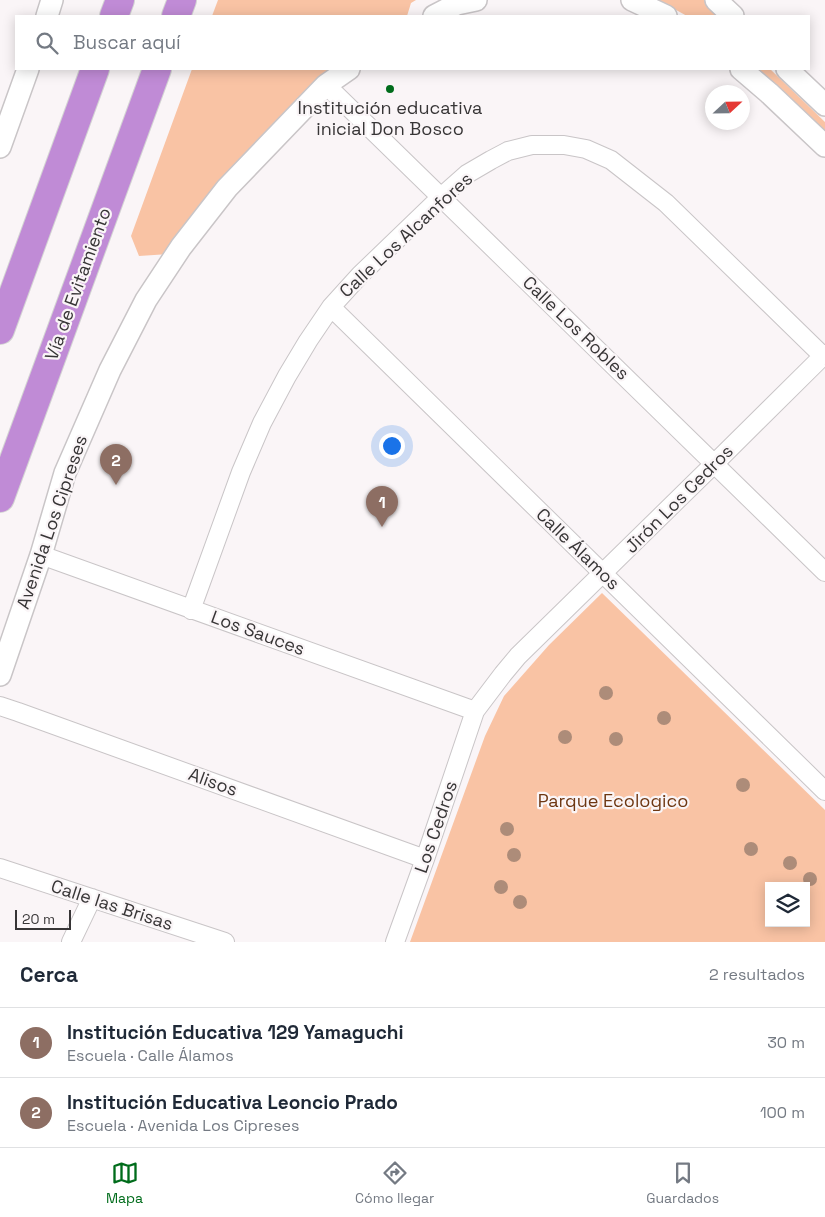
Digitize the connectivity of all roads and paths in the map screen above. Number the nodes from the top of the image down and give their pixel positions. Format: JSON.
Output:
{"nodes":[{"id":1,"x":52,"y":0,"type":"edge"},
{"id":2,"x":120,"y":0,"type":"edge"},
{"id":3,"x":182,"y":0,"type":"edge"},
{"id":4,"x":476,"y":0,"type":"edge"},
{"id":5,"x":632,"y":0,"type":"edge"},
{"id":6,"x":716,"y":0,"type":"edge"},
{"id":7,"x":47,"y":15,"type":"edge"},
{"id":8,"x":114,"y":15,"type":"edge"},
{"id":9,"x":176,"y":15,"type":"edge"},
{"id":10,"x":436,"y":15,"type":"edge"},
{"id":11,"x":664,"y":15,"type":"edge"},
{"id":12,"x":732,"y":15,"type":"edge"},
{"id":13,"x":28,"y":70,"type":"edge"},
{"id":14,"x":95,"y":70,"type":"edge"},
{"id":15,"x":157,"y":70,"type":"edge"},
{"id":16,"x":348,"y":70,"type":"edge"},
{"id":17,"x":741,"y":70,"type":"edge"},
{"id":18,"x":788,"y":70,"type":"edge"},
{"id":19,"x":326,"y":85,"type":"junction"},
{"id":20,"x":825,"y":105,"type":"edge"},
{"id":21,"x":825,"y":146,"type":"edge"},
{"id":22,"x":0,"y":147,"type":"edge"},
{"id":23,"x":441,"y":197,"type":"junction"},
{"id":24,"x":331,"y":307,"type":"junction"},
{"id":25,"x":0,"y":330,"type":"edge"},
{"id":26,"x":824,"y":355,"type":"edge"},
{"id":27,"x":715,"y":463,"type":"junction"},
{"id":28,"x":0,"y":498,"type":"edge"},
{"id":29,"x":41,"y":555,"type":"junction"},
{"id":30,"x":825,"y":572,"type":"edge"},
{"id":31,"x":603,"y":573,"type":"junction"},
{"id":32,"x":191,"y":610,"type":"junction"},
{"id":33,"x":0,"y":675,"type":"edge"},
{"id":34,"x":0,"y":706,"type":"edge"},
{"id":35,"x":474,"y":711,"type":"junction"},
{"id":36,"x":825,"y":791,"type":"edge"},
{"id":37,"x":425,"y":859,"type":"junction"},
{"id":38,"x":0,"y":868,"type":"edge"},
{"id":39,"x":92,"y":898,"type":"junction"},
{"id":40,"x":71,"y":942,"type":"edge"},
{"id":41,"x":225,"y":942,"type":"edge"},
{"id":42,"x":395,"y":942,"type":"edge"}],
"edges":[{"from":1,"to":7,"type":"street"},
{"from":2,"to":8,"type":"highway"},
{"from":3,"to":9,"type":"highway"},
{"from":4,"to":10,"type":"street"},
{"from":5,"to":11,"type":"street"},
{"from":6,"to":12,"type":"street"},
{"from":13,"to":22,"type":"street"},
{"from":14,"to":25,"type":"highway"},
{"from":15,"to":28,"type":"highway","name":"Vía de Evitamiento"},
{"from":16,"to":19,"type":"street","name":"Avenida Los Cipreses"},
{"from":17,"to":21,"type":"street"},
{"from":18,"to":20,"type":"street"},
{"from":19,"to":23,"type":"street","name":"Calle Los Robles"},
{"from":19,"to":29,"type":"street","name":"Avenida Los Cipreses"},
{"from":23,"to":24,"type":"street","name":"Calle Los Alcanfores"},
{"from":23,"to":26,"type":"street","name":"Calle Los Alcanfores"},
{"from":23,"to":27,"type":"street","name":"Calle Los Robles"},
{"from":24,"to":31,"type":"street","name":"Calle Álamos"},
{"from":24,"to":32,"type":"street","name":"Calle Los Alcanfores"},
{"from":26,"to":27,"type":"street","name":"Jirón Los Cedros"},
{"from":27,"to":30,"type":"street","name":"Calle Los Robles"},
{"from":27,"to":31,"type":"street","name":"Jirón Los Cedros"},
{"from":29,"to":32,"type":"street","name":"Los Sauces"},
{"from":29,"to":33,"type":"street","name":"Avenida Los Cipreses"},
{"from":31,"to":35,"type":"street","name":"Jirón Los Cedros"},
{"from":31,"to":36,"type":"street","name":"Calle Álamos"},
{"from":32,"to":35,"type":"street","name":"Los Sauces"},
{"from":34,"to":37,"type":"street","name":"Alisos"},
{"from":35,"to":37,"type":"street","name":"Los Cedros"},
{"from":37,"to":42,"type":"street","name":"Los Cedros"},
{"from":38,"to":39,"type":"street","name":"Calle las Brisas"},
{"from":39,"to":40,"type":"street"},
{"from":39,"to":41,"type":"street","name":"Calle las Brisas"}]}
